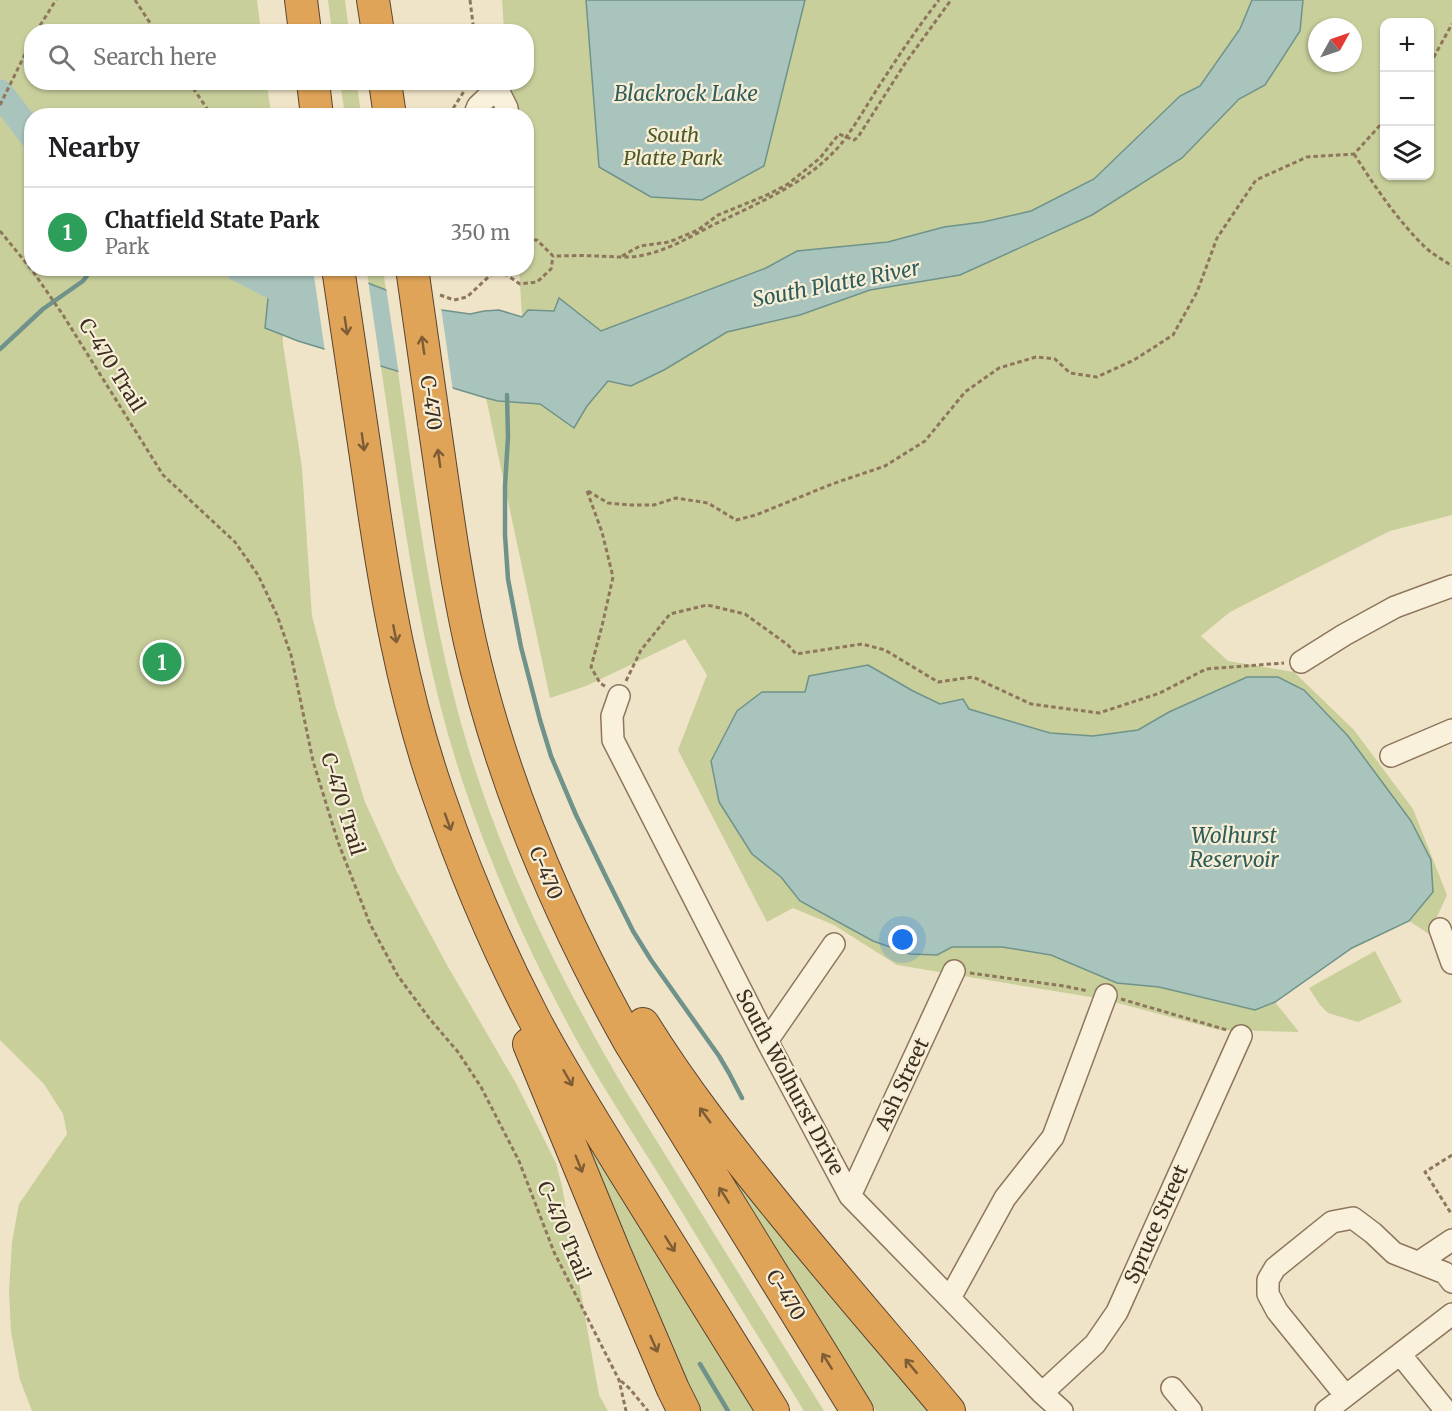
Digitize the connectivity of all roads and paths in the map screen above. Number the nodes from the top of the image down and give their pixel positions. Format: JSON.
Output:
{"nodes":[{"id":1,"x":56,"y":0,"type":"edge"},
{"id":2,"x":135,"y":0,"type":"edge"},
{"id":3,"x":301,"y":0,"type":"edge"},
{"id":4,"x":374,"y":0,"type":"edge"},
{"id":5,"x":470,"y":0,"type":"edge"},
{"id":6,"x":939,"y":0,"type":"edge"},
{"id":7,"x":951,"y":0,"type":"edge"},
{"id":8,"x":40,"y":24,"type":"edge"},
{"id":9,"x":151,"y":24,"type":"edge"},
{"id":10,"x":304,"y":24,"type":"edge"},
{"id":11,"x":377,"y":24,"type":"edge"},
{"id":12,"x":473,"y":24,"type":"edge"},
{"id":13,"x":1452,"y":24,"type":"edge"},
{"id":14,"x":24,"y":56,"type":"edge"},
{"id":15,"x":1434,"y":57,"type":"edge"},
{"id":16,"x":194,"y":90,"type":"edge"},
{"id":17,"x":314,"y":90,"type":"edge"},
{"id":18,"x":386,"y":90,"type":"edge"},
{"id":19,"x":494,"y":90,"type":"edge"},
{"id":20,"x":498,"y":90,"type":"edge"},
{"id":21,"x":0,"y":105,"type":"edge"},
{"id":22,"x":207,"y":108,"type":"edge"},
{"id":23,"x":317,"y":108,"type":"edge"},
{"id":24,"x":389,"y":108,"type":"edge"},
{"id":25,"x":477,"y":108,"type":"edge"},
{"id":26,"x":507,"y":108,"type":"edge"},
{"id":27,"x":1380,"y":125,"type":"edge"},
{"id":28,"x":846,"y":137,"type":"junction"},
{"id":29,"x":1354,"y":154,"type":"junction"},
{"id":30,"x":0,"y":231,"type":"edge"},
{"id":31,"x":534,"y":240,"type":"edge"},
{"id":32,"x":553,"y":256,"type":"junction"},
{"id":33,"x":621,"y":257,"type":"junction"},
{"id":34,"x":24,"y":260,"type":"edge"},
{"id":35,"x":1452,"y":266,"type":"edge"},
{"id":36,"x":36,"y":276,"type":"edge"},
{"id":37,"x":339,"y":276,"type":"edge"},
{"id":38,"x":413,"y":276,"type":"edge"},
{"id":39,"x":490,"y":276,"type":"edge"},
{"id":40,"x":508,"y":276,"type":"edge"},
{"id":41,"x":437,"y":293,"type":"dead end"},
{"id":42,"x":444,"y":493,"type":"junction"},
{"id":43,"x":1452,"y":586,"type":"edge"},
{"id":44,"x":1301,"y":662,"type":"joint"},
{"id":45,"x":619,"y":696,"type":"junction"},
{"id":46,"x":1452,"y":730,"type":"edge"},
{"id":47,"x":1392,"y":756,"type":"dead end"},
{"id":48,"x":1440,"y":929,"type":"dead end"},
{"id":49,"x":834,"y":944,"type":"dead end"},
{"id":50,"x":1452,"y":962,"type":"edge"},
{"id":51,"x":511,"y":971,"type":"junction"},
{"id":52,"x":954,"y":971,"type":"dead end"},
{"id":53,"x":1106,"y":996,"type":"dead end"},
{"id":54,"x":1241,"y":1036,"type":"dead end"},
{"id":55,"x":767,"y":1041,"type":"junction"},
{"id":56,"x":1452,"y":1155,"type":"edge"},
{"id":57,"x":850,"y":1196,"type":"junction"},
{"id":58,"x":1452,"y":1215,"type":"edge"},
{"id":59,"x":1452,"y":1240,"type":"edge"},
{"id":60,"x":1419,"y":1262,"type":"junction"},
{"id":61,"x":1452,"y":1282,"type":"edge"},
{"id":62,"x":950,"y":1298,"type":"junction"},
{"id":63,"x":1452,"y":1314,"type":"edge"},
{"id":64,"x":1400,"y":1354,"type":"junction"},
{"id":65,"x":619,"y":1380,"type":"junction"},
{"id":66,"x":1172,"y":1388,"type":"dead end"},
{"id":67,"x":1042,"y":1393,"type":"junction"},
{"id":68,"x":1345,"y":1395,"type":"junction"},
{"id":69,"x":626,"y":1411,"type":"edge"},
{"id":70,"x":648,"y":1411,"type":"edge"},
{"id":71,"x":684,"y":1411,"type":"edge"},
{"id":72,"x":773,"y":1411,"type":"edge"},
{"id":73,"x":857,"y":1411,"type":"edge"},
{"id":74,"x":949,"y":1411,"type":"edge"},
{"id":75,"x":1062,"y":1411,"type":"edge"},
{"id":76,"x":1191,"y":1411,"type":"edge"},
{"id":77,"x":1326,"y":1411,"type":"edge"},
{"id":78,"x":1446,"y":1411,"type":"edge"}],
"edges":[{"from":1,"to":8,"type":"path"},
{"from":2,"to":9,"type":"path"},
{"from":3,"to":10,"type":"highway"},
{"from":4,"to":11,"type":"highway"},
{"from":5,"to":12,"type":"path"},
{"from":6,"to":28,"type":"path"},
{"from":7,"to":28,"type":"path"},
{"from":13,"to":15,"type":"path"},
{"from":14,"to":21,"type":"path"},
{"from":16,"to":22,"type":"path"},
{"from":17,"to":23,"type":"highway"},
{"from":18,"to":24,"type":"highway"},
{"from":19,"to":25,"type":"street"},
{"from":20,"to":26,"type":"street"},
{"from":27,"to":29,"type":"path"},
{"from":28,"to":33,"type":"path"},
{"from":28,"to":33,"type":"path"},
{"from":29,"to":35,"type":"path"},
{"from":29,"to":45,"type":"path"},
{"from":30,"to":34,"type":"path","name":"C-470 Trail"},
{"from":31,"to":32,"type":"path"},
{"from":32,"to":33,"type":"path"},
{"from":32,"to":40,"type":"path"},
{"from":36,"to":65,"type":"path","name":"C-470 Trail"},
{"from":37,"to":51,"type":"highway","one_way":true},
{"from":42,"to":38,"type":"highway","name":"C-470","one_way":true,"bridge":true},
{"from":39,"to":41,"type":"path"},
{"from":73,"to":42,"type":"highway","name":"C-470","one_way":true},
{"from":74,"to":42,"type":"highway","one_way":true},
{"from":43,"to":44,"type":"street"},
{"from":44,"to":45,"type":"path"},
{"from":45,"to":55,"type":"street","name":"South Wolhurst Drive"},
{"from":46,"to":47,"type":"street"},
{"from":48,"to":50,"type":"street"},
{"from":49,"to":55,"type":"street"},
{"from":51,"to":71,"type":"highway","one_way":true},
{"from":51,"to":72,"type":"highway","one_way":true},
{"from":52,"to":57,"type":"street","name":"Ash Street"},
{"from":53,"to":62,"type":"street"},
{"from":54,"to":67,"type":"street","name":"Spruce Street"},
{"from":55,"to":57,"type":"street","name":"South Wolhurst Drive"},
{"from":56,"to":58,"type":"path"},
{"from":57,"to":62,"type":"street","name":"South Wolhurst Drive"},
{"from":59,"to":60,"type":"street"},
{"from":60,"to":61,"type":"street"},
{"from":60,"to":68,"type":"street"},
{"from":62,"to":67,"type":"street","name":"South Wolhurst Drive"},
{"from":63,"to":64,"type":"street"},
{"from":64,"to":68,"type":"street"},
{"from":64,"to":78,"type":"street"},
{"from":65,"to":69,"type":"path","name":"C-470 Trail"},
{"from":65,"to":70,"type":"path"},
{"from":66,"to":76,"type":"street"},
{"from":67,"to":75,"type":"street","name":"South Wolhurst Drive"},
{"from":68,"to":77,"type":"street"}]}
